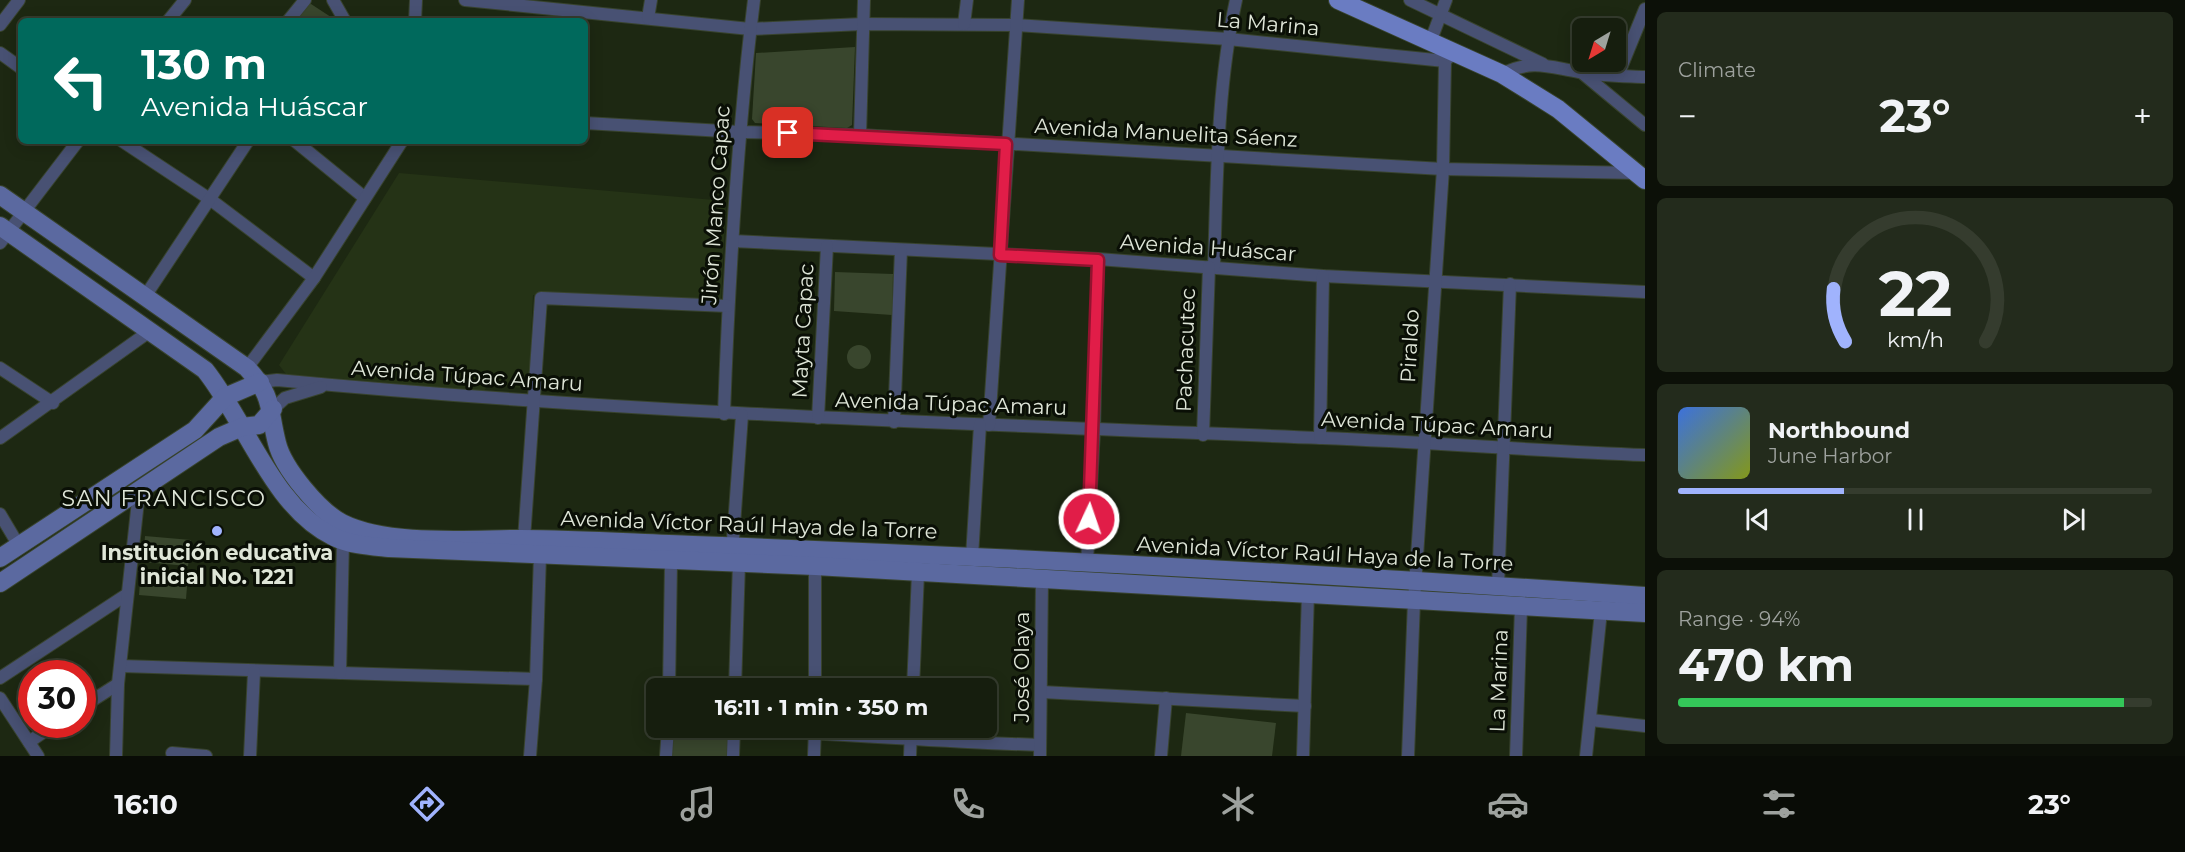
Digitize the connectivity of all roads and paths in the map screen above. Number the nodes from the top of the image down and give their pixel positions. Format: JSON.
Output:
{"nodes":[{"id":1,"x":19,"y":0,"type":"edge"},
{"id":2,"x":184,"y":0,"type":"edge"},
{"id":3,"x":305,"y":0,"type":"edge"},
{"id":4,"x":333,"y":0,"type":"edge"},
{"id":5,"x":416,"y":0,"type":"edge"},
{"id":6,"x":465,"y":0,"type":"edge"},
{"id":7,"x":651,"y":0,"type":"edge"},
{"id":8,"x":754,"y":0,"type":"edge"},
{"id":9,"x":864,"y":0,"type":"edge"},
{"id":10,"x":967,"y":0,"type":"edge"},
{"id":11,"x":1018,"y":0,"type":"edge"},
{"id":12,"x":1236,"y":0,"type":"edge"},
{"id":13,"x":1339,"y":0,"type":"edge"},
{"id":14,"x":1410,"y":0,"type":"edge"},
{"id":15,"x":1446,"y":0,"type":"edge"},
{"id":16,"x":525,"y":2,"type":"edge"},
{"id":17,"x":1645,"y":9,"type":"edge"},
{"id":18,"x":1442,"y":13,"type":"junction"},
{"id":19,"x":170,"y":18,"type":"edge"},
{"id":20,"x":290,"y":18,"type":"edge"},
{"id":21,"x":343,"y":18,"type":"edge"},
{"id":22,"x":415,"y":18,"type":"edge"},
{"id":23,"x":648,"y":18,"type":"junction"},
{"id":24,"x":863,"y":24,"type":"junction"},
{"id":25,"x":964,"y":24,"type":"junction"},
{"id":26,"x":0,"y":25,"type":"edge"},
{"id":27,"x":1015,"y":25,"type":"junction"},
{"id":28,"x":750,"y":28,"type":"junction"},
{"id":29,"x":1228,"y":39,"type":"junction"},
{"id":30,"x":1431,"y":40,"type":"junction"},
{"id":31,"x":0,"y":53,"type":"edge"},
{"id":32,"x":1450,"y":56,"type":"junction"},
{"id":33,"x":1543,"y":64,"type":"junction"},
{"id":34,"x":18,"y":66,"type":"edge"},
{"id":35,"x":1572,"y":70,"type":"edge"},
{"id":36,"x":1581,"y":72,"type":"joint"},
{"id":37,"x":1502,"y":74,"type":"junction"},
{"id":38,"x":1618,"y":75,"type":"junction"},
{"id":39,"x":1645,"y":77,"type":"edge"},
{"id":40,"x":588,"y":123,"type":"edge"},
{"id":41,"x":1645,"y":125,"type":"edge"},
{"id":42,"x":740,"y":132,"type":"junction"},
{"id":43,"x":860,"y":135,"type":"junction"},
{"id":44,"x":76,"y":144,"type":"edge"},
{"id":45,"x":127,"y":144,"type":"edge"},
{"id":46,"x":246,"y":144,"type":"edge"},
{"id":47,"x":299,"y":144,"type":"edge"},
{"id":48,"x":400,"y":144,"type":"edge"},
{"id":49,"x":1006,"y":144,"type":"junction"},
{"id":50,"x":1218,"y":155,"type":"junction"},
{"id":51,"x":1443,"y":169,"type":"junction"},
{"id":52,"x":1641,"y":176,"type":"edge"},
{"id":53,"x":0,"y":195,"type":"edge"},
{"id":54,"x":365,"y":198,"type":"junction"},
{"id":55,"x":211,"y":200,"type":"junction"},
{"id":56,"x":24,"y":211,"type":"junction"},
{"id":57,"x":3,"y":233,"type":"edge"},
{"id":58,"x":733,"y":241,"type":"junction"},
{"id":59,"x":827,"y":246,"type":"junction"},
{"id":60,"x":901,"y":250,"type":"junction"},
{"id":61,"x":1000,"y":255,"type":"junction"},
{"id":62,"x":1098,"y":260,"type":"junction"},
{"id":63,"x":1211,"y":267,"type":"junction"},
{"id":64,"x":1323,"y":276,"type":"junction"},
{"id":65,"x":314,"y":278,"type":"junction"},
{"id":66,"x":1434,"y":281,"type":"junction"},
{"id":67,"x":1510,"y":284,"type":"junction"},
{"id":68,"x":1645,"y":292,"type":"edge"},
{"id":69,"x":144,"y":298,"type":"junction"},
{"id":70,"x":728,"y":306,"type":"junction"},
{"id":71,"x":150,"y":331,"type":"junction"},
{"id":72,"x":0,"y":368,"type":"edge"},
{"id":73,"x":247,"y":368,"type":"junction"},
{"id":74,"x":260,"y":382,"type":"junction"},
{"id":75,"x":328,"y":385,"type":"junction"},
{"id":76,"x":225,"y":397,"type":"junction"},
{"id":77,"x":532,"y":402,"type":"junction"},
{"id":78,"x":53,"y":403,"type":"junction"},
{"id":79,"x":273,"y":409,"type":"junction"},
{"id":80,"x":724,"y":414,"type":"junction"},
{"id":81,"x":742,"y":415,"type":"junction"},
{"id":82,"x":818,"y":418,"type":"junction"},
{"id":83,"x":894,"y":422,"type":"junction"},
{"id":84,"x":985,"y":425,"type":"junction"},
{"id":85,"x":242,"y":428,"type":"junction"},
{"id":86,"x":1094,"y":430,"type":"junction"},
{"id":87,"x":1203,"y":435,"type":"junction"},
{"id":88,"x":0,"y":438,"type":"edge"},
{"id":89,"x":1320,"y":438,"type":"junction"},
{"id":90,"x":1424,"y":443,"type":"junction"},
{"id":91,"x":1502,"y":450,"type":"junction"},
{"id":92,"x":1645,"y":455,"type":"edge"},
{"id":93,"x":139,"y":492,"type":"junction"},
{"id":94,"x":0,"y":514,"type":"edge"},
{"id":95,"x":524,"y":538,"type":"junction"},
{"id":96,"x":343,"y":540,"type":"junction"},
{"id":97,"x":19,"y":546,"type":"junction"},
{"id":98,"x":540,"y":555,"type":"junction"},
{"id":99,"x":734,"y":557,"type":"junction"},
{"id":100,"x":972,"y":557,"type":"junction"},
{"id":101,"x":0,"y":558,"type":"edge"},
{"id":102,"x":671,"y":562,"type":"junction"},
{"id":103,"x":1087,"y":563,"type":"junction"},
{"id":104,"x":816,"y":566,"type":"junction"},
{"id":105,"x":918,"y":573,"type":"junction"},
{"id":106,"x":1042,"y":579,"type":"junction"},
{"id":107,"x":0,"y":583,"type":"edge"},
{"id":108,"x":1498,"y":586,"type":"junction"},
{"id":109,"x":1415,"y":592,"type":"junction"},
{"id":110,"x":1308,"y":593,"type":"junction"},
{"id":111,"x":126,"y":595,"type":"junction"},
{"id":112,"x":1645,"y":596,"type":"edge"},
{"id":113,"x":1521,"y":607,"type":"junction"},
{"id":114,"x":1601,"y":611,"type":"junction"},
{"id":115,"x":1645,"y":613,"type":"edge"},
{"id":116,"x":121,"y":666,"type":"junction"},
{"id":117,"x":254,"y":672,"type":"junction"},
{"id":118,"x":340,"y":673,"type":"junction"},
{"id":119,"x":0,"y":678,"type":"edge"},
{"id":120,"x":669,"y":678,"type":"edge"},
{"id":121,"x":735,"y":678,"type":"edge"},
{"id":122,"x":815,"y":678,"type":"edge"},
{"id":123,"x":913,"y":678,"type":"edge"},
{"id":124,"x":536,"y":680,"type":"junction"},
{"id":125,"x":118,"y":684,"type":"junction"},
{"id":126,"x":1042,"y":692,"type":"junction"},
{"id":127,"x":0,"y":698,"type":"edge"},
{"id":128,"x":96,"y":698,"type":"edge"},
{"id":129,"x":1166,"y":698,"type":"junction"},
{"id":130,"x":1305,"y":706,"type":"junction"},
{"id":131,"x":1591,"y":720,"type":"junction"},
{"id":132,"x":1645,"y":726,"type":"edge"},
{"id":133,"x":35,"y":738,"type":"edge"},
{"id":134,"x":667,"y":738,"type":"edge"},
{"id":135,"x":734,"y":738,"type":"edge"},
{"id":136,"x":815,"y":738,"type":"edge"},
{"id":137,"x":885,"y":738,"type":"edge"},
{"id":138,"x":911,"y":741,"type":"junction"},
{"id":139,"x":29,"y":742,"type":"junction"},
{"id":140,"x":1040,"y":751,"type":"edge"},
{"id":141,"x":172,"y":753,"type":"dead end"},
{"id":142,"x":38,"y":756,"type":"edge"},
{"id":143,"x":116,"y":756,"type":"edge"},
{"id":144,"x":206,"y":756,"type":"edge"},
{"id":145,"x":250,"y":756,"type":"edge"},
{"id":146,"x":530,"y":756,"type":"edge"},
{"id":147,"x":666,"y":756,"type":"edge"},
{"id":148,"x":733,"y":756,"type":"edge"},
{"id":149,"x":814,"y":756,"type":"edge"},
{"id":150,"x":910,"y":756,"type":"edge"},
{"id":151,"x":1161,"y":756,"type":"edge"},
{"id":152,"x":1303,"y":756,"type":"edge"},
{"id":153,"x":1408,"y":756,"type":"edge"},
{"id":154,"x":1516,"y":756,"type":"edge"},
{"id":155,"x":1586,"y":756,"type":"edge"}],
"edges":[{"from":1,"to":26,"type":"street"},
{"from":2,"to":19,"type":"street"},
{"from":3,"to":20,"type":"street"},
{"from":4,"to":21,"type":"street"},
{"from":5,"to":22,"type":"street"},
{"from":6,"to":16,"type":"street","name":"La Marina"},
{"from":7,"to":23,"type":"street"},
{"from":8,"to":28,"type":"street","name":"Jirón Manco Capac"},
{"from":9,"to":24,"type":"street"},
{"from":10,"to":25,"type":"street"},
{"from":11,"to":27,"type":"street"},
{"from":12,"to":29,"type":"street","name":"Pachacutec"},
{"from":13,"to":30,"type":"main road"},
{"from":14,"to":18,"type":"street"},
{"from":15,"to":18,"type":"street"},
{"from":16,"to":23,"type":"street","name":"La Marina"},
{"from":17,"to":38,"type":"street"},
{"from":18,"to":30,"type":"street"},
{"from":18,"to":33,"type":"street"},
{"from":23,"to":28,"type":"street","name":"La Marina"},
{"from":24,"to":25,"type":"street","name":"La Marina"},
{"from":24,"to":28,"type":"street","name":"La Marina"},
{"from":24,"to":43,"type":"street"},
{"from":25,"to":27,"type":"street","name":"La Marina"},
{"from":27,"to":29,"type":"street","name":"La Marina"},
{"from":27,"to":49,"type":"street"},
{"from":28,"to":42,"type":"street","name":"Jirón Manco Capac"},
{"from":29,"to":32,"type":"street","name":"La Marina"},
{"from":29,"to":50,"type":"street","name":"Pachacutec"},
{"from":30,"to":32,"type":"main road"},
{"from":31,"to":34,"type":"street"},
{"from":32,"to":37,"type":"main road"},
{"from":32,"to":51,"type":"street","name":"Piraldo"},
{"from":33,"to":35,"type":"street"},
{"from":33,"to":37,"type":"street"},
{"from":36,"to":38,"type":"street"},
{"from":36,"to":41,"type":"street"},
{"from":37,"to":52,"type":"main road"},
{"from":38,"to":39,"type":"street"},
{"from":40,"to":42,"type":"street","name":"Avenida Manuelita Sáenz"},
{"from":42,"to":43,"type":"street","name":"Avenida Manuelita Sáenz"},
{"from":42,"to":58,"type":"street","name":"Jirón Manco Capac"},
{"from":43,"to":49,"type":"street","name":"Avenida Manuelita Sáenz"},
{"from":44,"to":56,"type":"street"},
{"from":45,"to":55,"type":"street"},
{"from":46,"to":55,"type":"street"},
{"from":47,"to":54,"type":"street"},
{"from":48,"to":54,"type":"street"},
{"from":49,"to":50,"type":"street","name":"Avenida Manuelita Sáenz"},
{"from":49,"to":61,"type":"street"},
{"from":50,"to":51,"type":"street","name":"Avenida Manuelita Sáenz"},
{"from":50,"to":63,"type":"street","name":"Pachacutec"},
{"from":51,"to":52,"type":"street","name":"Avenida Manuelita Sáenz"},
{"from":51,"to":66,"type":"street","name":"Piraldo"},
{"from":53,"to":56,"type":"main road","name":"Avenida Víctor Raúl Haya de la Torre"},
{"from":54,"to":65,"type":"street"},
{"from":55,"to":65,"type":"street"},
{"from":55,"to":69,"type":"street"},
{"from":56,"to":57,"type":"street"},
{"from":56,"to":69,"type":"main road","name":"Avenida Víctor Raúl Haya de la Torre"},
{"from":57,"to":71,"type":"main road","name":"Avenida Víctor Raúl Haya de la Torre"},
{"from":58,"to":59,"type":"street","name":"Avenida Huáscar"},
{"from":58,"to":70,"type":"street","name":"Jirón Manco Capac"},
{"from":59,"to":60,"type":"street","name":"Avenida Huáscar"},
{"from":59,"to":82,"type":"street","name":"Mayta Capac"},
{"from":60,"to":61,"type":"street","name":"Avenida Huáscar"},
{"from":60,"to":83,"type":"street"},
{"from":61,"to":62,"type":"street","name":"Avenida Huáscar"},
{"from":61,"to":84,"type":"street"},
{"from":62,"to":63,"type":"street","name":"Avenida Huáscar"},
{"from":62,"to":86,"type":"street"},
{"from":63,"to":64,"type":"street","name":"Avenida Huáscar"},
{"from":63,"to":87,"type":"street","name":"Pachacutec"},
{"from":64,"to":66,"type":"street","name":"Avenida Huáscar"},
{"from":64,"to":89,"type":"street"},
{"from":65,"to":73,"type":"street"},
{"from":66,"to":67,"type":"street","name":"Avenida Huáscar"},
{"from":66,"to":90,"type":"street","name":"Piraldo"},
{"from":67,"to":68,"type":"street","name":"Avenida Huáscar"},
{"from":67,"to":91,"type":"street"},
{"from":69,"to":73,"type":"main road","name":"Avenida Víctor Raúl Haya de la Torre"},
{"from":70,"to":77,"type":"street"},
{"from":70,"to":80,"type":"street","name":"Jirón Manco Capac"},
{"from":71,"to":76,"type":"main road","name":"Avenida Víctor Raúl Haya de la Torre"},
{"from":71,"to":78,"type":"street"},
{"from":72,"to":78,"type":"street"},
{"from":73,"to":74,"type":"main road","name":"Avenida Víctor Raúl Haya de la Torre"},
{"from":74,"to":75,"type":"street","name":"Avenida Túpac Amaru"},
{"from":74,"to":76,"type":"main road"},
{"from":74,"to":79,"type":"main road","name":"Avenida Víctor Raúl Haya de la Torre"},
{"from":75,"to":77,"type":"street","name":"Avenida Túpac Amaru"},
{"from":75,"to":79,"type":"street","name":"Avenida Túpac Amaru"},
{"from":76,"to":85,"type":"main road","name":"Avenida Víctor Raúl Haya de la Torre"},
{"from":76,"to":97,"type":"main road"},
{"from":77,"to":80,"type":"street","name":"Avenida Túpac Amaru"},
{"from":77,"to":95,"type":"street"},
{"from":78,"to":88,"type":"street"},
{"from":79,"to":85,"type":"main road"},
{"from":79,"to":95,"type":"main road","name":"Avenida Víctor Raúl Haya de la Torre"},
{"from":80,"to":81,"type":"street","name":"Avenida Túpac Amaru"},
{"from":81,"to":82,"type":"street","name":"Avenida Túpac Amaru"},
{"from":81,"to":99,"type":"street"},
{"from":82,"to":83,"type":"street","name":"Avenida Túpac Amaru"},
{"from":83,"to":84,"type":"street","name":"Avenida Túpac Amaru"},
{"from":84,"to":86,"type":"street","name":"Avenida Túpac Amaru"},
{"from":84,"to":100,"type":"street"},
{"from":85,"to":93,"type":"main road"},
{"from":85,"to":96,"type":"main road","name":"Avenida Víctor Raúl Haya de la Torre"},
{"from":86,"to":87,"type":"street","name":"Avenida Túpac Amaru"},
{"from":86,"to":103,"type":"street"},
{"from":87,"to":89,"type":"street","name":"Avenida Túpac Amaru"},
{"from":89,"to":90,"type":"street","name":"Avenida Túpac Amaru"},
{"from":90,"to":91,"type":"street","name":"Avenida Túpac Amaru"},
{"from":90,"to":109,"type":"street","name":"Piraldo"},
{"from":91,"to":92,"type":"street","name":"Avenida Túpac Amaru"},
{"from":91,"to":108,"type":"street"},
{"from":93,"to":107,"type":"main road"},
{"from":93,"to":111,"type":"street"},
{"from":94,"to":97,"type":"street"},
{"from":95,"to":99,"type":"main road","name":"Avenida Víctor Raúl Haya de la Torre"},
{"from":96,"to":98,"type":"main road","name":"Avenida Víctor Raúl Haya de la Torre"},
{"from":96,"to":118,"type":"street"},
{"from":97,"to":101,"type":"main road"},
{"from":98,"to":102,"type":"main road","name":"Avenida Víctor Raúl Haya de la Torre"},
{"from":98,"to":124,"type":"street"},
{"from":99,"to":100,"type":"main road","name":"Avenida Víctor Raúl Haya de la Torre"},
{"from":99,"to":102,"type":"main road","name":"Avenida Víctor Raúl Haya de la Torre"},
{"from":99,"to":104,"type":"main road","name":"Avenida Víctor Raúl Haya de la Torre"},
{"from":99,"to":121,"type":"street"},
{"from":100,"to":103,"type":"main road","name":"Avenida Víctor Raúl Haya de la Torre"},
{"from":102,"to":120,"type":"street"},
{"from":103,"to":109,"type":"main road","name":"Avenida Víctor Raúl Haya de la Torre"},
{"from":104,"to":105,"type":"main road","name":"Avenida Víctor Raúl Haya de la Torre"},
{"from":104,"to":122,"type":"street"},
{"from":105,"to":106,"type":"main road","name":"Avenida Víctor Raúl Haya de la Torre"},
{"from":105,"to":123,"type":"street"},
{"from":106,"to":110,"type":"main road","name":"Avenida Víctor Raúl Haya de la Torre"},
{"from":106,"to":126,"type":"street","name":"José Olaya"},
{"from":108,"to":109,"type":"main road","name":"Avenida Víctor Raúl Haya de la Torre"},
{"from":108,"to":112,"type":"main road","name":"Avenida Víctor Raúl Haya de la Torre"},
{"from":109,"to":110,"type":"main road","name":"Avenida Víctor Raúl Haya de la Torre"},
{"from":109,"to":113,"type":"main road","name":"Avenida Víctor Raúl Haya de la Torre"},
{"from":109,"to":153,"type":"street","name":"Piraldo"},
{"from":110,"to":130,"type":"street"},
{"from":111,"to":116,"type":"street"},
{"from":111,"to":119,"type":"street"},
{"from":113,"to":114,"type":"main road","name":"Avenida Víctor Raúl Haya de la Torre"},
{"from":113,"to":154,"type":"street","name":"La Marina"},
{"from":114,"to":115,"type":"main road","name":"Avenida Víctor Raúl Haya de la Torre"},
{"from":114,"to":131,"type":"street"},
{"from":116,"to":117,"type":"street"},
{"from":116,"to":125,"type":"street"},
{"from":117,"to":118,"type":"street"},
{"from":117,"to":145,"type":"street"},
{"from":118,"to":124,"type":"street"},
{"from":124,"to":146,"type":"street"},
{"from":125,"to":128,"type":"street"},
{"from":125,"to":143,"type":"street"},
{"from":126,"to":129,"type":"street"},
{"from":126,"to":140,"type":"street","name":"José Olaya"},
{"from":127,"to":139,"type":"street"},
{"from":129,"to":130,"type":"street"},
{"from":129,"to":151,"type":"street"},
{"from":130,"to":152,"type":"street"},
{"from":131,"to":132,"type":"street"},
{"from":131,"to":155,"type":"street"},
{"from":133,"to":139,"type":"street"},
{"from":134,"to":147,"type":"street"},
{"from":135,"to":148,"type":"street"},
{"from":136,"to":149,"type":"street"},
{"from":137,"to":138,"type":"street"},
{"from":138,"to":140,"type":"street"},
{"from":138,"to":150,"type":"street"},
{"from":139,"to":142,"type":"street"},
{"from":141,"to":144,"type":"street"}]}
